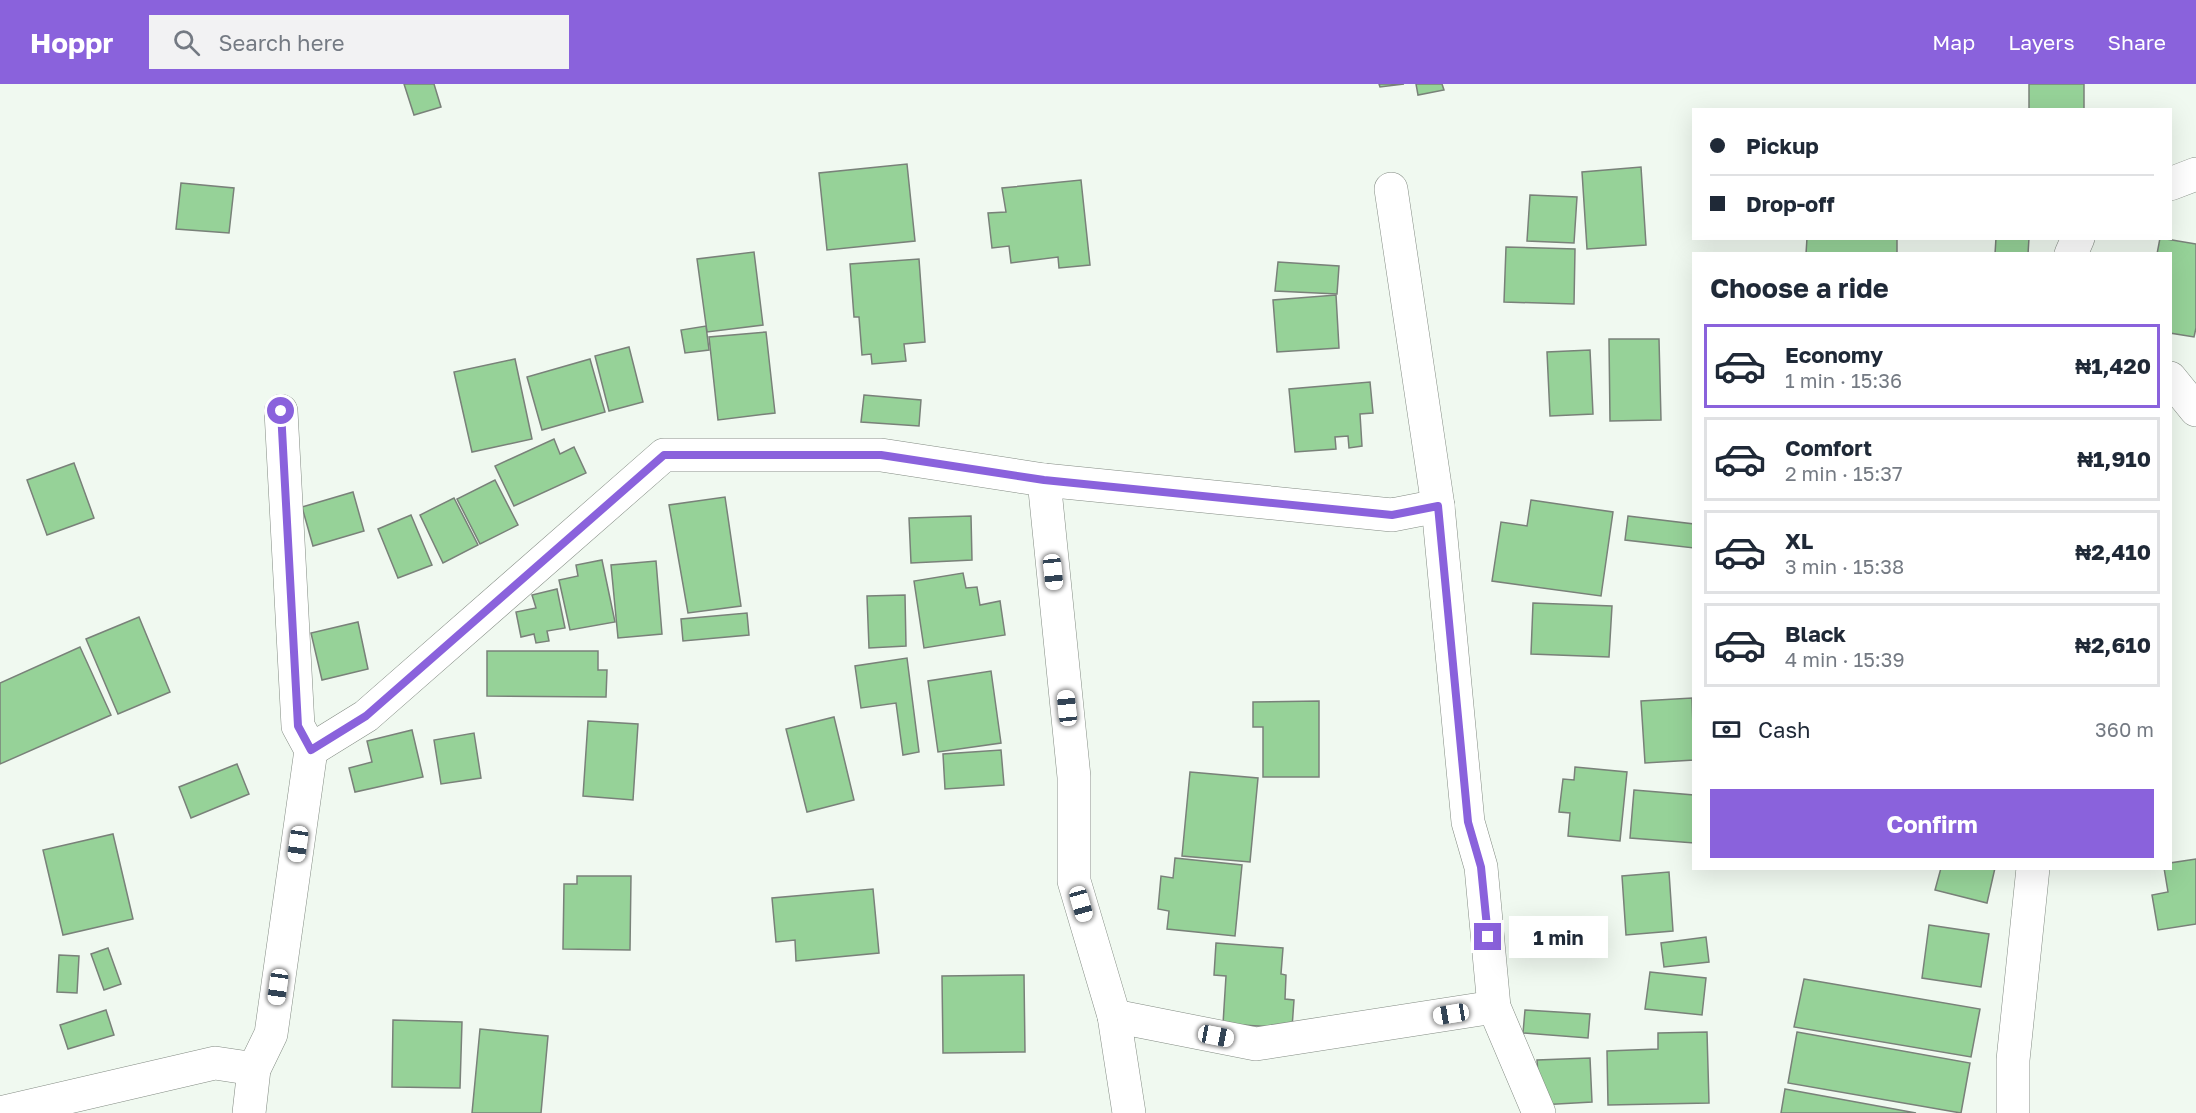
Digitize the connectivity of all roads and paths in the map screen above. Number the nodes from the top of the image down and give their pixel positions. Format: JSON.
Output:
{"nodes":[{"id":1,"x":2196,"y":174,"type":"edge"},
{"id":2,"x":2172,"y":183,"type":"edge"},
{"id":3,"x":1391,"y":189,"type":"dead end"},
{"id":4,"x":2172,"y":380,"type":"edge"},
{"id":5,"x":2196,"y":410,"type":"edge"},
{"id":6,"x":281,"y":411,"type":"dead end"},
{"id":7,"x":1044,"y":480,"type":"junction"},
{"id":8,"x":1438,"y":506,"type":"junction"},
{"id":9,"x":311,"y":750,"type":"junction"},
{"id":10,"x":2033,"y":870,"type":"edge"},
{"id":11,"x":1494,"y":1007,"type":"junction"},
{"id":12,"x":1114,"y":1016,"type":"junction"},
{"id":13,"x":254,"y":1068,"type":"junction"},
{"id":14,"x":0,"y":1113,"type":"edge"},
{"id":15,"x":249,"y":1113,"type":"edge"},
{"id":16,"x":1129,"y":1113,"type":"edge"},
{"id":17,"x":1539,"y":1113,"type":"edge"},
{"id":18,"x":2013,"y":1113,"type":"edge"}],
"edges":[{"from":1,"to":2,"type":"street"},
{"from":3,"to":8,"type":"street"},
{"from":4,"to":5,"type":"street"},
{"from":6,"to":9,"type":"street"},
{"from":7,"to":8,"type":"street"},
{"from":7,"to":9,"type":"street"},
{"from":7,"to":12,"type":"street"},
{"from":8,"to":11,"type":"street"},
{"from":9,"to":13,"type":"street"},
{"from":10,"to":18,"type":"street"},
{"from":11,"to":12,"type":"street"},
{"from":11,"to":17,"type":"street"},
{"from":12,"to":16,"type":"street"},
{"from":13,"to":14,"type":"street"},
{"from":13,"to":15,"type":"street"}]}
